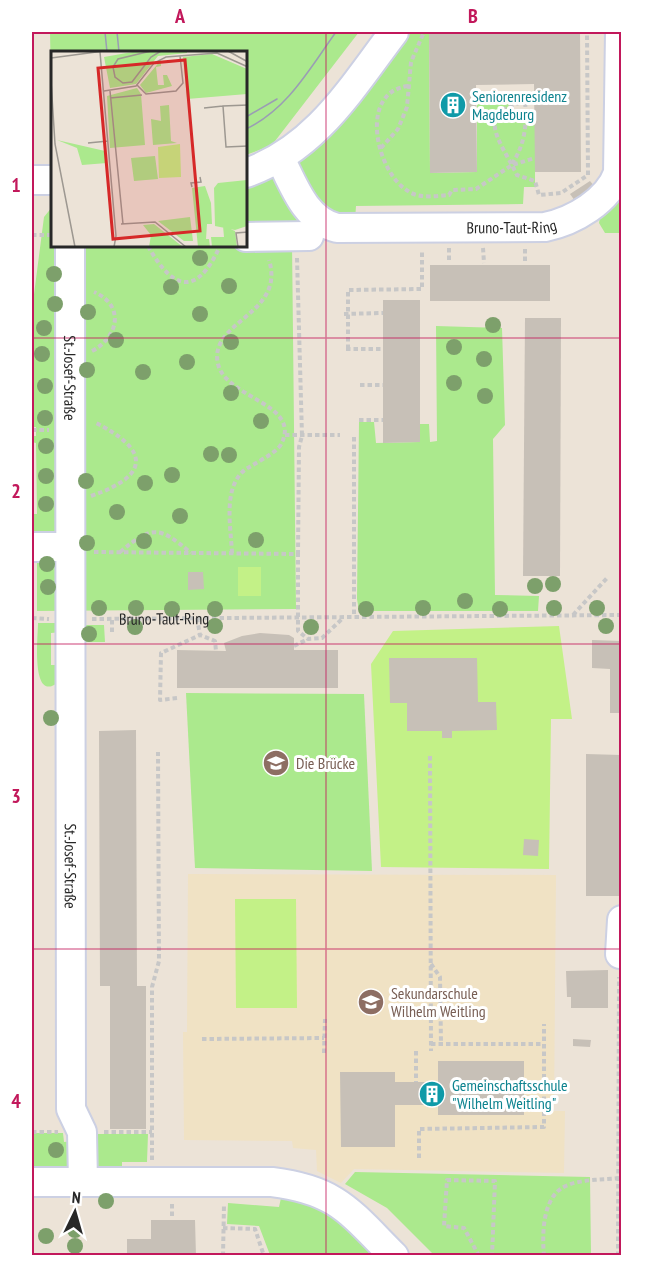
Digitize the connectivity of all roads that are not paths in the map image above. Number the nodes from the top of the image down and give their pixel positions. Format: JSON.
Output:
{"nodes":[{"id":1,"x":394,"y":32,"type":"edge"},
{"id":2,"x":620,"y":32,"type":"edge"},
{"id":3,"x":280,"y":158,"type":"junction"},
{"id":4,"x":248,"y":171,"type":"edge"},
{"id":5,"x":32,"y":180,"type":"edge"},
{"id":6,"x":51,"y":180,"type":"edge"},
{"id":7,"x":303,"y":236,"type":"road end"},
{"id":8,"x":251,"y":237,"type":"edge"},
{"id":9,"x":70,"y":248,"type":"edge"},
{"id":10,"x":32,"y":547,"type":"edge"},
{"id":11,"x":79,"y":549,"type":"junction"},
{"id":12,"x":621,"y":920,"type":"edge"},
{"id":13,"x":620,"y":954,"type":"road end"},
{"id":14,"x":32,"y":1182,"type":"edge"},
{"id":15,"x":83,"y":1182,"type":"junction"},
{"id":16,"x":394,"y":1256,"type":"edge"}],
"edges":[{"from":1,"to":3,"type":"street"},
{"from":2,"to":3,"type":"street","name":"Bruno-Taut-Ring"},
{"from":3,"to":4,"type":"street"},
{"from":5,"to":6,"type":"street"},
{"from":7,"to":8,"type":"street"},
{"from":9,"to":11,"type":"street","name":"St.-Josef-Straße"},
{"from":10,"to":11,"type":"street"},
{"from":11,"to":15,"type":"street","name":"St.-Josef-Straße"},
{"from":12,"to":13,"type":"street"},
{"from":14,"to":15,"type":"street"},
{"from":15,"to":16,"type":"street"}]}
